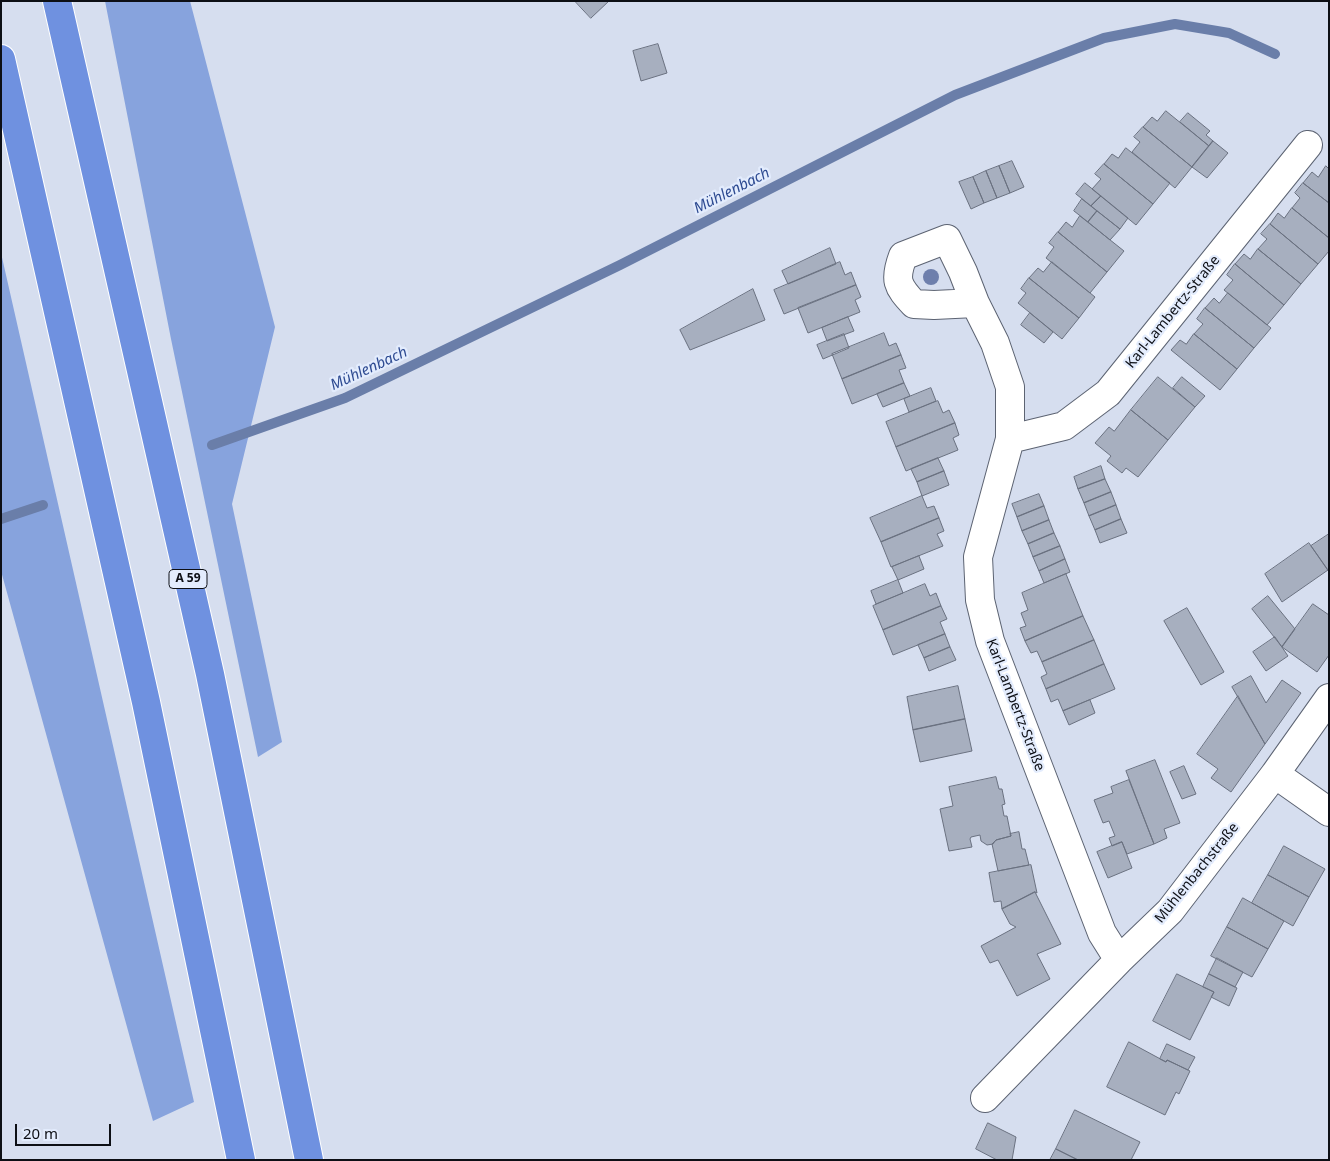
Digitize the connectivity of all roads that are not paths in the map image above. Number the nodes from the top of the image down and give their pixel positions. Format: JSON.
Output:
{"nodes":[{"id":1,"x":57,"y":1,"type":"edge"},
{"id":2,"x":1,"y":59,"type":"edge"},
{"id":3,"x":1308,"y":145,"type":"dead end"},
{"id":4,"x":974,"y":302,"type":"dead end"},
{"id":5,"x":1010,"y":440,"type":"junction"},
{"id":6,"x":1329,"y":698,"type":"edge"},
{"id":7,"x":1275,"y":774,"type":"junction"},
{"id":8,"x":1329,"y":812,"type":"edge"},
{"id":9,"x":1119,"y":960,"type":"junction"},
{"id":10,"x":985,"y":1098,"type":"dead end"},
{"id":11,"x":241,"y":1160,"type":"edge"},
{"id":12,"x":309,"y":1160,"type":"edge"}],
"edges":[{"from":1,"to":12,"type":"highway","number":"A 59"},
{"from":2,"to":11,"type":"highway"},
{"from":3,"to":5,"type":"street","name":"Karl-Lambertz-Straße"},
{"from":4,"to":5,"type":"street","name":"Karl-Lambertz-Straße"},
{"from":5,"to":9,"type":"street","name":"Karl-Lambertz-Straße"},
{"from":6,"to":7,"type":"street","name":"Mühlenbachstraße"},
{"from":7,"to":8,"type":"street"},
{"from":7,"to":9,"type":"street","name":"Mühlenbachstraße"},
{"from":9,"to":10,"type":"street","name":"Mühlenbachstraße"}]}
